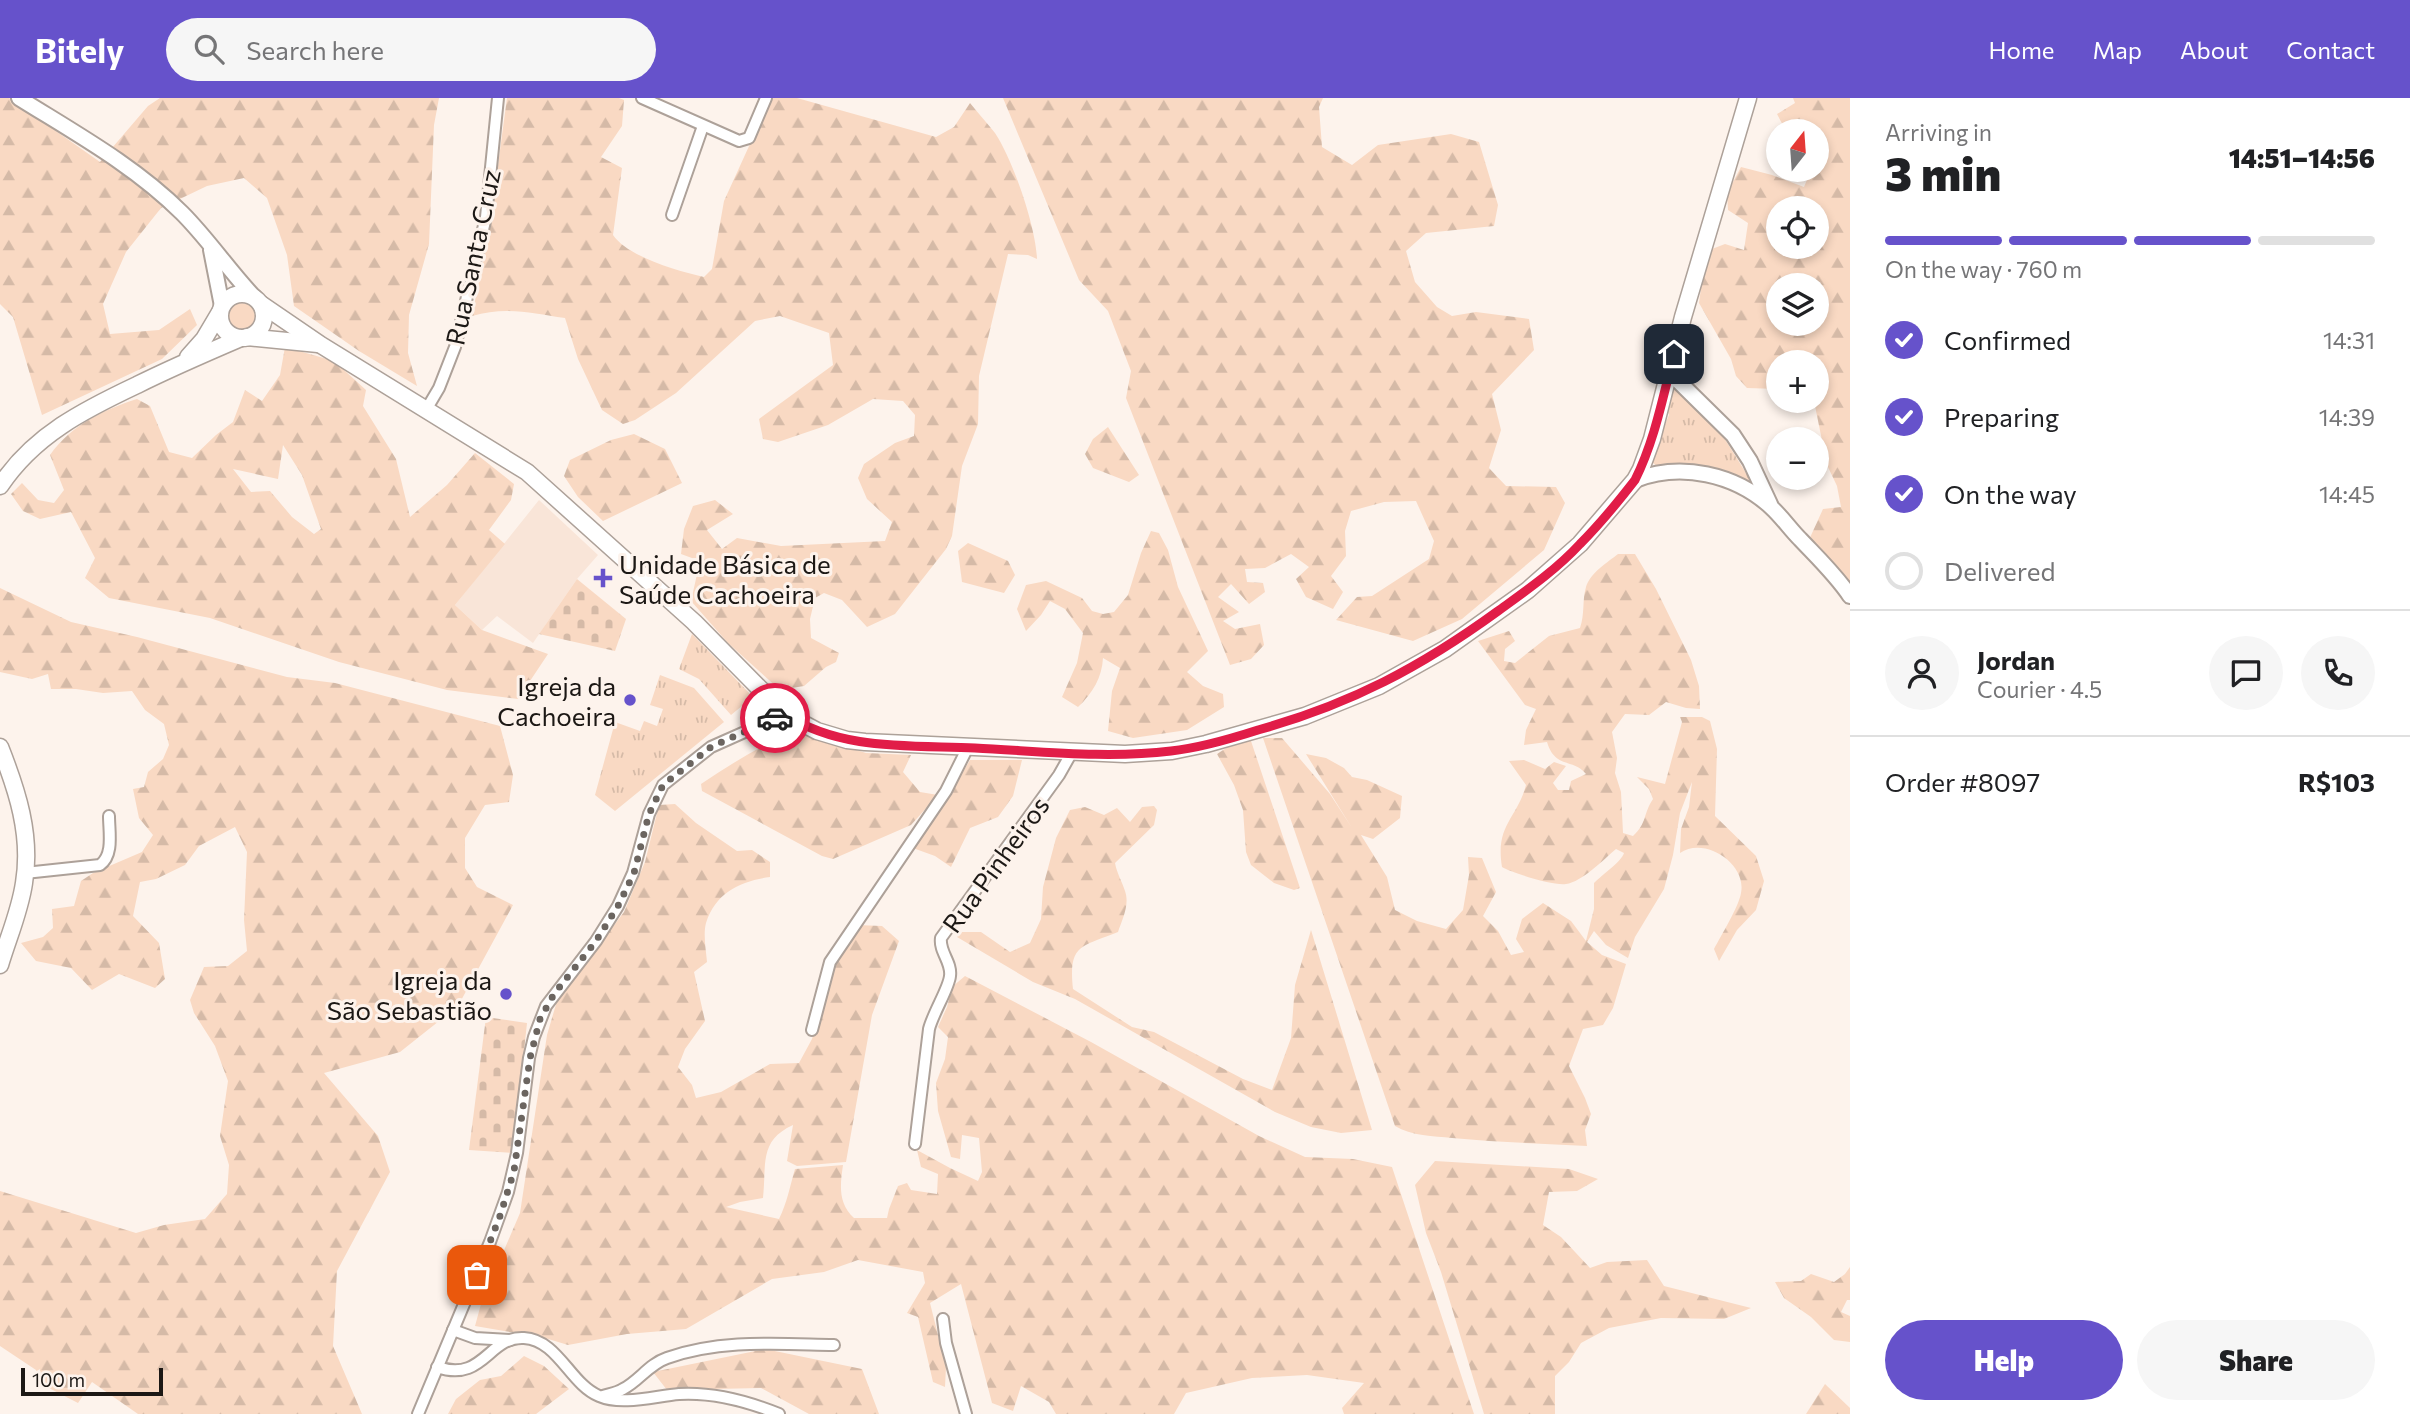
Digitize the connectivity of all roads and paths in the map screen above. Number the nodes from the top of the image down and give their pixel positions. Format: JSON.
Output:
{"nodes":[{"id":1,"x":19,"y":98,"type":"edge"},
{"id":2,"x":499,"y":98,"type":"edge"},
{"id":3,"x":642,"y":98,"type":"edge"},
{"id":4,"x":766,"y":98,"type":"edge"},
{"id":5,"x":1748,"y":98,"type":"edge"},
{"id":6,"x":703,"y":126,"type":"junction"},
{"id":7,"x":672,"y":215,"type":"dead end"},
{"id":8,"x":209,"y":246,"type":"junction"},
{"id":9,"x":259,"y":301,"type":"junction"},
{"id":10,"x":221,"y":309,"type":"junction"},
{"id":11,"x":244,"y":337,"type":"junction"},
{"id":12,"x":321,"y":345,"type":"junction"},
{"id":13,"x":181,"y":364,"type":"junction"},
{"id":14,"x":1669,"y":372,"type":"junction"},
{"id":15,"x":426,"y":410,"type":"junction"},
{"id":16,"x":1635,"y":480,"type":"junction"},
{"id":17,"x":0,"y":486,"type":"edge"},
{"id":18,"x":1772,"y":508,"type":"junction"},
{"id":19,"x":1850,"y":596,"type":"edge"},
{"id":20,"x":785,"y":714,"type":"junction"},
{"id":21,"x":0,"y":747,"type":"edge"},
{"id":22,"x":968,"y":747,"type":"junction"},
{"id":23,"x":1072,"y":752,"type":"junction"},
{"id":24,"x":109,"y":816,"type":"dead end"},
{"id":25,"x":25,"y":873,"type":"junction"},
{"id":26,"x":7,"y":922,"type":"edge"},
{"id":27,"x":0,"y":965,"type":"edge"},
{"id":28,"x":812,"y":1030,"type":"dead end"},
{"id":29,"x":915,"y":1144,"type":"dead end"},
{"id":30,"x":943,"y":1319,"type":"dead end"},
{"id":31,"x":453,"y":1330,"type":"junction"},
{"id":32,"x":513,"y":1340,"type":"junction"},
{"id":33,"x":834,"y":1345,"type":"dead end"},
{"id":34,"x":437,"y":1367,"type":"junction"},
{"id":35,"x":600,"y":1397,"type":"junction"},
{"id":36,"x":418,"y":1414,"type":"edge"},
{"id":37,"x":779,"y":1414,"type":"edge"},
{"id":38,"x":966,"y":1414,"type":"edge"}],
"edges":[{"from":1,"to":8,"type":"street"},
{"from":2,"to":15,"type":"street","name":"Rua Santa Cruz"},
{"from":3,"to":6,"type":"street"},
{"from":4,"to":6,"type":"street"},
{"from":5,"to":14,"type":"main road"},
{"from":6,"to":7,"type":"street"},
{"from":8,"to":9,"type":"street"},
{"from":8,"to":10,"type":"street"},
{"from":9,"to":10,"type":"main road"},
{"from":9,"to":11,"type":"main road"},
{"from":9,"to":12,"type":"main road"},
{"from":10,"to":11,"type":"main road"},
{"from":10,"to":13,"type":"main road"},
{"from":11,"to":12,"type":"main road"},
{"from":11,"to":13,"type":"main road"},
{"from":12,"to":15,"type":"main road"},
{"from":13,"to":17,"type":"main road"},
{"from":14,"to":16,"type":"main road"},
{"from":14,"to":18,"type":"street"},
{"from":15,"to":20,"type":"main road"},
{"from":16,"to":18,"type":"street"},
{"from":16,"to":23,"type":"main road"},
{"from":18,"to":19,"type":"street"},
{"from":20,"to":22,"type":"main road"},
{"from":20,"to":31,"type":"street"},
{"from":21,"to":25,"type":"main road"},
{"from":22,"to":23,"type":"main road"},
{"from":22,"to":28,"type":"street"},
{"from":23,"to":29,"type":"street","name":"Rua Pinheiros"},
{"from":24,"to":25,"type":"street"},
{"from":25,"to":26,"type":"main road"},
{"from":26,"to":27,"type":"main road"},
{"from":30,"to":38,"type":"street"},
{"from":31,"to":32,"type":"street"},
{"from":31,"to":34,"type":"street"},
{"from":32,"to":34,"type":"street"},
{"from":32,"to":35,"type":"street"},
{"from":33,"to":35,"type":"street"},
{"from":34,"to":36,"type":"street"},
{"from":35,"to":37,"type":"street"}]}
